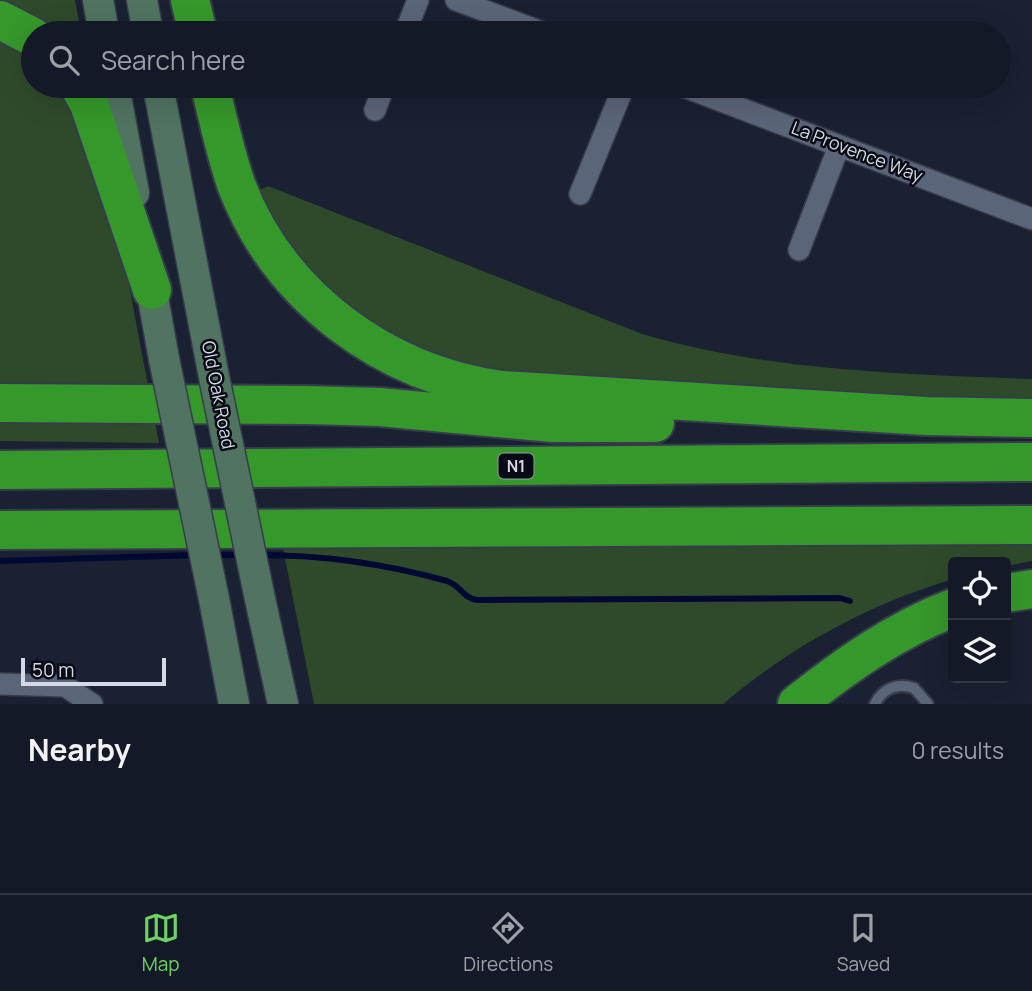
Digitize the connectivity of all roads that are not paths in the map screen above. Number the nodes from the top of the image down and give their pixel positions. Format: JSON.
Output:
{"nodes":[{"id":1,"x":98,"y":0,"type":"edge"},
{"id":2,"x":142,"y":0,"type":"edge"},
{"id":3,"x":190,"y":0,"type":"edge"},
{"id":4,"x":418,"y":0,"type":"edge"},
{"id":5,"x":456,"y":0,"type":"edge"},
{"id":6,"x":0,"y":20,"type":"edge"},
{"id":7,"x":102,"y":21,"type":"edge"},
{"id":8,"x":146,"y":21,"type":"edge"},
{"id":9,"x":195,"y":21,"type":"edge"},
{"id":10,"x":410,"y":21,"type":"edge"},
{"id":11,"x":512,"y":21,"type":"edge"},
{"id":12,"x":21,"y":31,"type":"edge"},
{"id":13,"x":86,"y":98,"type":"edge"},
{"id":14,"x":116,"y":98,"type":"edge"},
{"id":15,"x":160,"y":98,"type":"edge"},
{"id":16,"x":213,"y":98,"type":"edge"},
{"id":17,"x":380,"y":98,"type":"edge"},
{"id":18,"x":619,"y":98,"type":"edge"},
{"id":19,"x":713,"y":98,"type":"edge"},
{"id":20,"x":375,"y":110,"type":"dead end"},
{"id":21,"x":839,"y":146,"type":"junction"},
{"id":22,"x":580,"y":194,"type":"dead end"},
{"id":23,"x":1032,"y":219,"type":"edge"},
{"id":24,"x":799,"y":250,"type":"dead end"},
{"id":25,"x":152,"y":290,"type":"junction"},
{"id":26,"x":0,"y":403,"type":"edge"},
{"id":27,"x":926,"y":416,"type":"junction"},
{"id":28,"x":1032,"y":418,"type":"edge"},
{"id":29,"x":1032,"y":461,"type":"edge"},
{"id":30,"x":0,"y":470,"type":"edge"},
{"id":31,"x":1032,"y":525,"type":"edge"},
{"id":32,"x":0,"y":530,"type":"edge"},
{"id":33,"x":1032,"y":589,"type":"edge"},
{"id":34,"x":1011,"y":592,"type":"edge"},
{"id":35,"x":948,"y":610,"type":"edge"},
{"id":36,"x":0,"y":684,"type":"edge"},
{"id":37,"x":92,"y":704,"type":"edge"},
{"id":38,"x":234,"y":704,"type":"edge"},
{"id":39,"x":283,"y":704,"type":"edge"},
{"id":40,"x":797,"y":704,"type":"edge"},
{"id":41,"x":875,"y":704,"type":"edge"},
{"id":42,"x":928,"y":704,"type":"edge"}],
"edges":[{"from":1,"to":7,"type":"main road"},
{"from":2,"to":8,"type":"main road"},
{"from":3,"to":9,"type":"highway"},
{"from":4,"to":10,"type":"street"},
{"from":5,"to":11,"type":"street"},
{"from":6,"to":12,"type":"highway"},
{"from":13,"to":25,"type":"highway"},
{"from":14,"to":25,"type":"main road"},
{"from":15,"to":39,"type":"main road","name":"Old Oak Road","bridge":true},
{"from":16,"to":27,"type":"highway"},
{"from":17,"to":20,"type":"street"},
{"from":18,"to":22,"type":"street"},
{"from":19,"to":21,"type":"street","name":"La Provence Way"},
{"from":21,"to":23,"type":"street","name":"La Provence Way"},
{"from":21,"to":24,"type":"street"},
{"from":25,"to":38,"type":"main road","bridge":true},
{"from":26,"to":27,"type":"highway"},
{"from":27,"to":28,"type":"highway"},
{"from":29,"to":30,"type":"highway","number":"N1"},
{"from":31,"to":32,"type":"highway"},
{"from":33,"to":34,"type":"highway"},
{"from":35,"to":40,"type":"highway"},
{"from":36,"to":37,"type":"street"},
{"from":41,"to":42,"type":"lane"}]}
